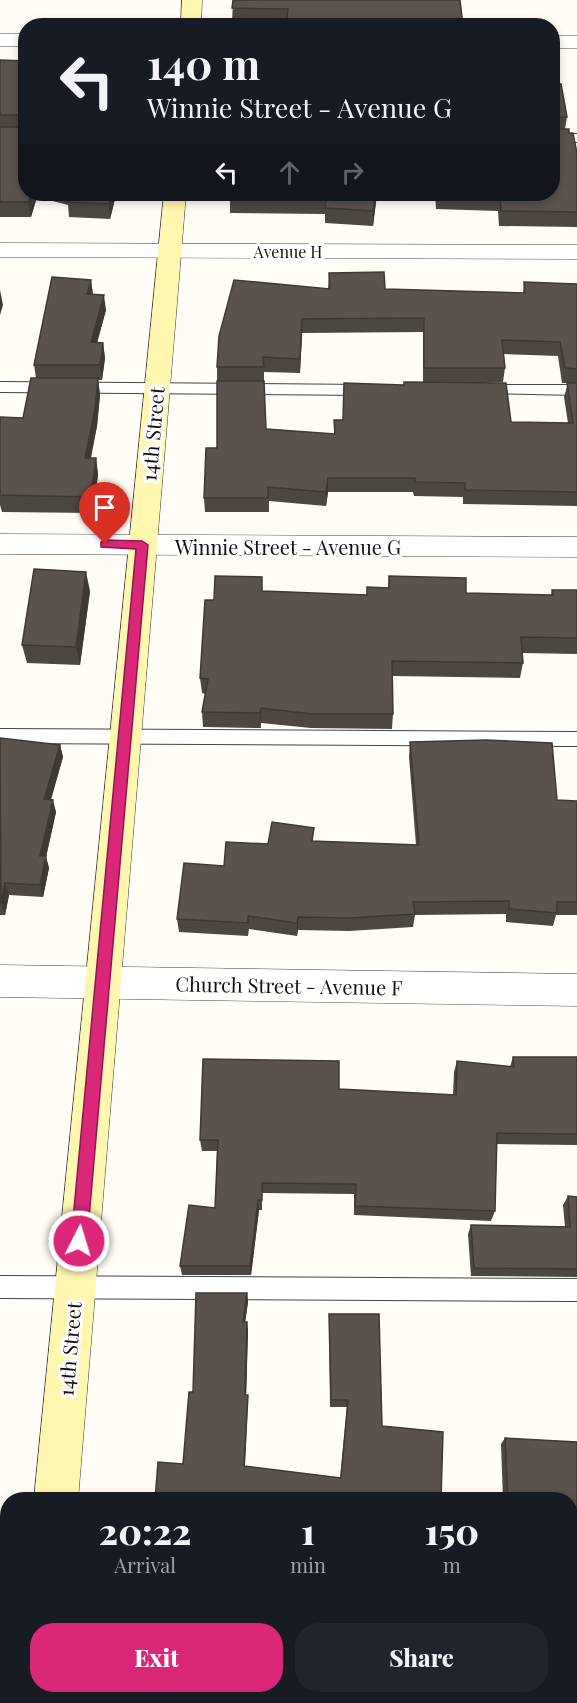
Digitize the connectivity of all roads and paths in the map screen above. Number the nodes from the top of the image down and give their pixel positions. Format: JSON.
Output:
{"nodes":[{"id":1,"x":192,"y":0,"type":"edge"},
{"id":2,"x":191,"y":18,"type":"edge"},
{"id":3,"x":0,"y":40,"type":"edge"},
{"id":4,"x":18,"y":40,"type":"edge"},
{"id":5,"x":560,"y":42,"type":"edge"},
{"id":6,"x":577,"y":42,"type":"edge"},
{"id":7,"x":560,"y":138,"type":"edge"},
{"id":8,"x":577,"y":138,"type":"edge"},
{"id":9,"x":174,"y":201,"type":"edge"},
{"id":10,"x":0,"y":250,"type":"edge"},
{"id":11,"x":170,"y":250,"type":"junction"},
{"id":12,"x":577,"y":252,"type":"edge"},
{"id":13,"x":0,"y":387,"type":"edge"},
{"id":14,"x":156,"y":389,"type":"junction"},
{"id":15,"x":378,"y":390,"type":"edge"},
{"id":16,"x":472,"y":390,"type":"edge"},
{"id":17,"x":577,"y":390,"type":"edge"},
{"id":18,"x":0,"y":544,"type":"edge"},
{"id":19,"x":142,"y":545,"type":"junction"},
{"id":20,"x":577,"y":548,"type":"edge"},
{"id":21,"x":0,"y":736,"type":"edge"},
{"id":22,"x":124,"y":737,"type":"junction"},
{"id":23,"x":577,"y":739,"type":"edge"},
{"id":24,"x":0,"y":981,"type":"edge"},
{"id":25,"x":103,"y":981,"type":"junction"},
{"id":26,"x":577,"y":990,"type":"edge"},
{"id":27,"x":0,"y":1287,"type":"edge"},
{"id":28,"x":74,"y":1288,"type":"junction"},
{"id":29,"x":577,"y":1290,"type":"edge"},
{"id":30,"x":57,"y":1492,"type":"edge"}],
"edges":[{"from":1,"to":2,"type":"main road"},
{"from":3,"to":4,"type":"street"},
{"from":5,"to":6,"type":"street"},
{"from":7,"to":8,"type":"lane"},
{"from":9,"to":11,"type":"main road","name":"14th Street"},
{"from":10,"to":11,"type":"street","name":"Avenue H"},
{"from":11,"to":12,"type":"street","name":"Avenue H"},
{"from":11,"to":14,"type":"main road","name":"14th Street"},
{"from":13,"to":14,"type":"lane"},
{"from":14,"to":15,"type":"lane"},
{"from":14,"to":19,"type":"main road","name":"14th Street"},
{"from":16,"to":17,"type":"lane"},
{"from":18,"to":19,"type":"street","name":"Winnie Street - Avenue G"},
{"from":19,"to":20,"type":"street","name":"Winnie Street - Avenue G"},
{"from":19,"to":22,"type":"main road","name":"14th Street"},
{"from":21,"to":22,"type":"lane"},
{"from":22,"to":23,"type":"lane"},
{"from":22,"to":25,"type":"main road","name":"14th Street"},
{"from":24,"to":25,"type":"street","name":"Church Street - Avenue F"},
{"from":25,"to":26,"type":"street","name":"Church Street - Avenue F"},
{"from":25,"to":28,"type":"main road","name":"14th Street"},
{"from":27,"to":28,"type":"lane"},
{"from":28,"to":29,"type":"lane"},
{"from":28,"to":30,"type":"main road","name":"14th Street"}]}
